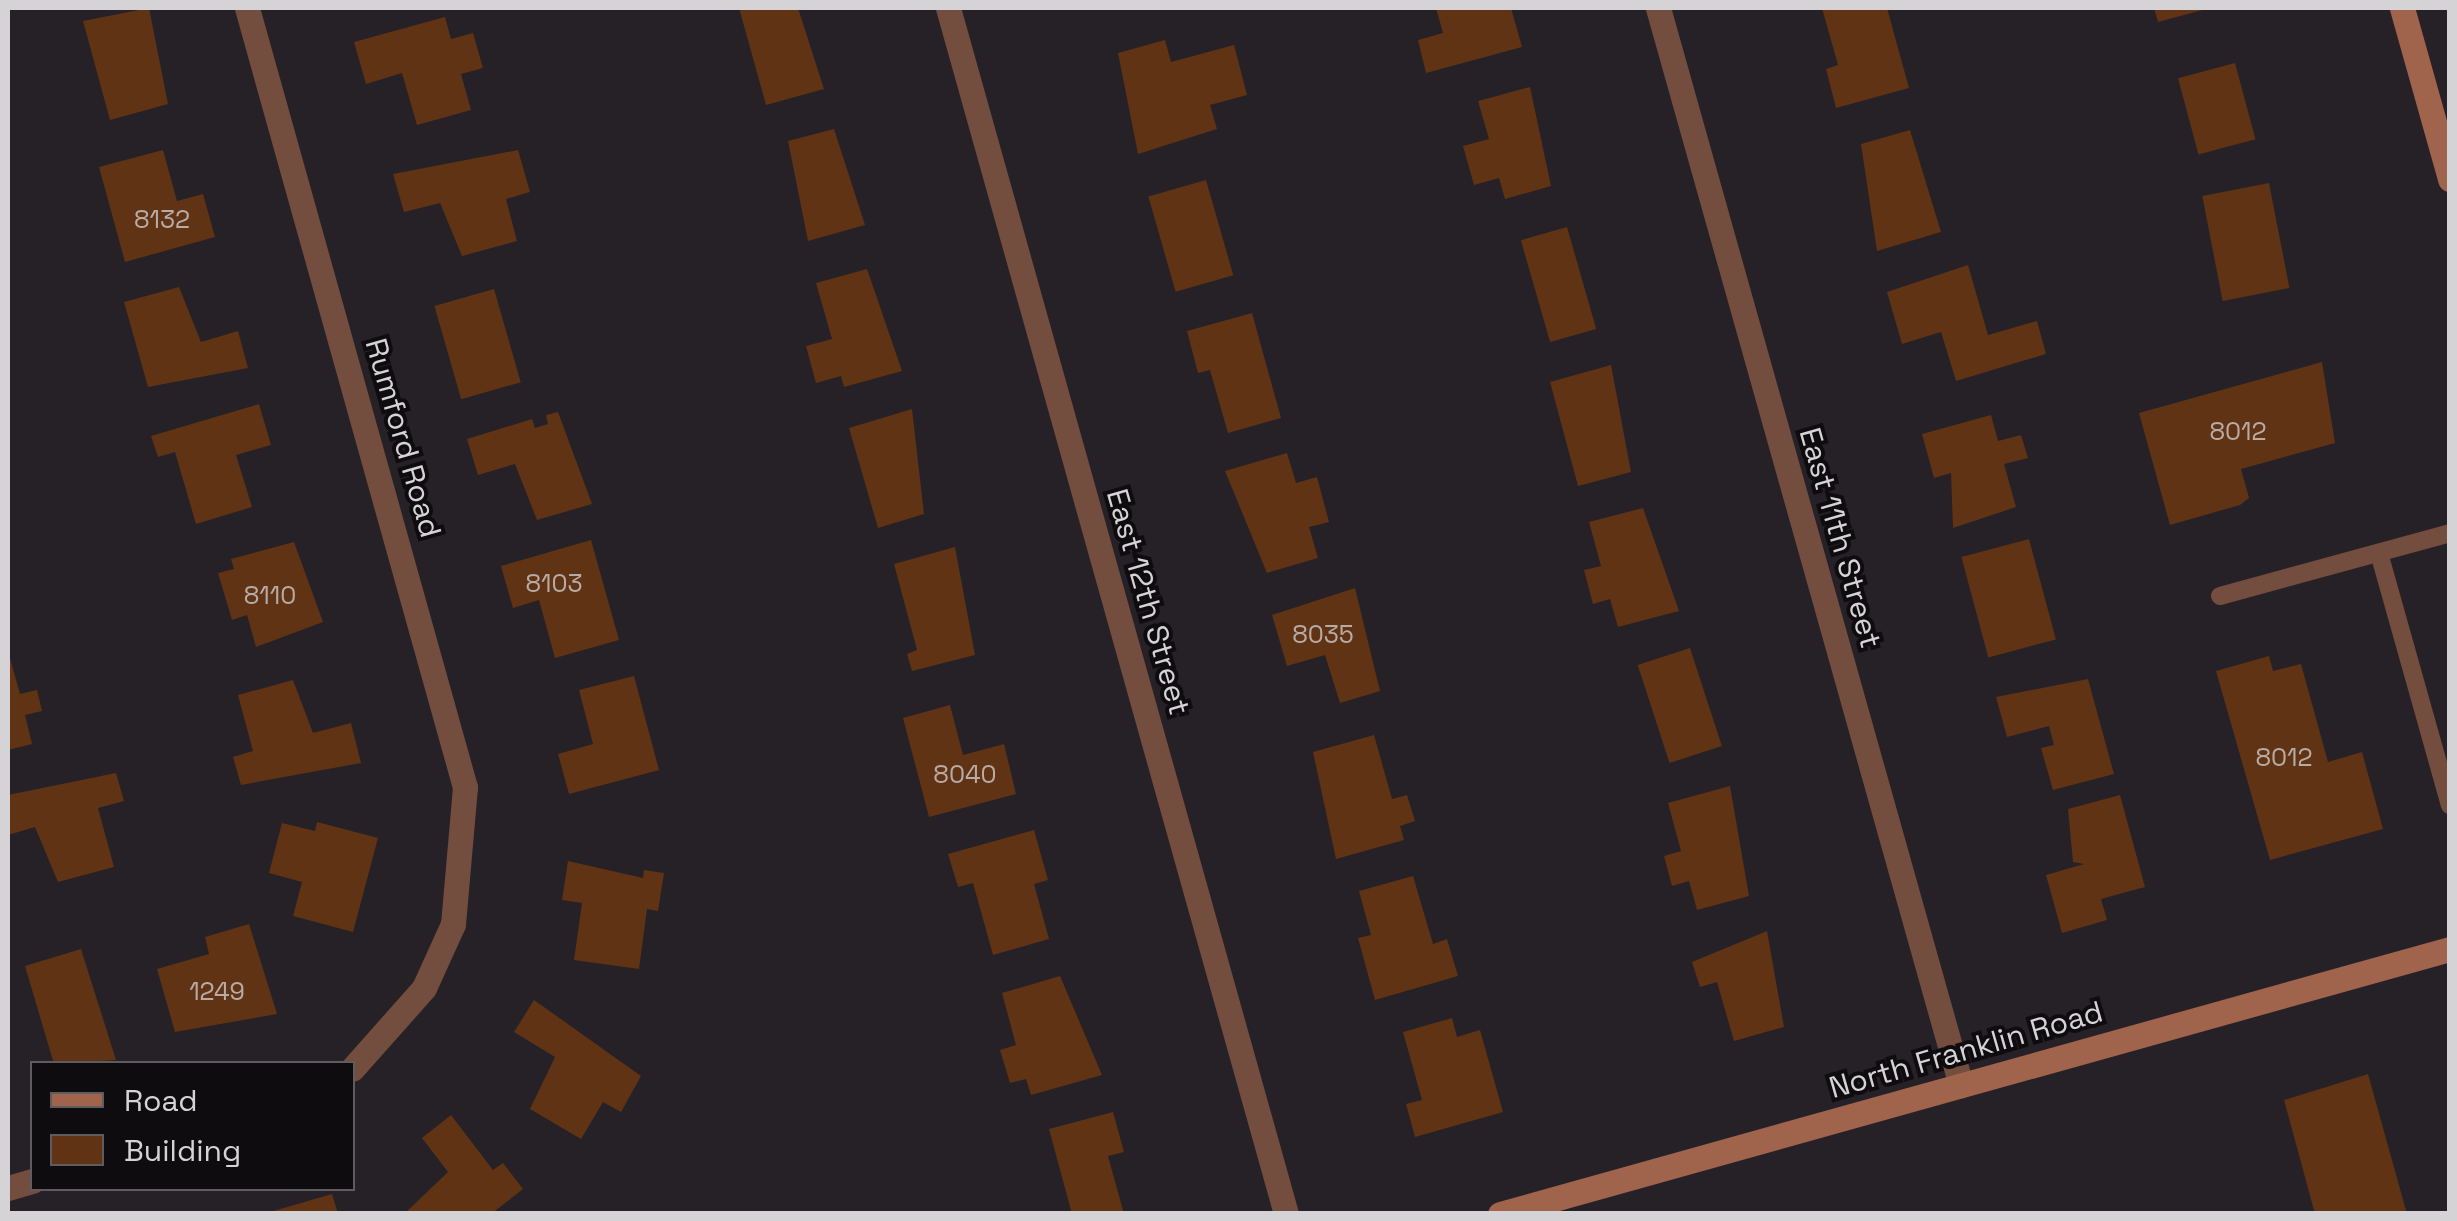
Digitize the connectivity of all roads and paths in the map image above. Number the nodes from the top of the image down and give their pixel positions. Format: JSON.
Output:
{"nodes":[{"id":1,"x":247,"y":8,"type":"edge"},
{"id":2,"x":948,"y":8,"type":"edge"},
{"id":3,"x":1658,"y":8,"type":"edge"},
{"id":4,"x":2402,"y":8,"type":"edge"},
{"id":5,"x":2442,"y":128,"type":"edge"},
{"id":6,"x":2450,"y":179,"type":"edge"},
{"id":7,"x":2450,"y":534,"type":"edge"},
{"id":8,"x":2380,"y":553,"type":"junction"},
{"id":9,"x":2220,"y":596,"type":"dead end"},
{"id":10,"x":2450,"y":805,"type":"edge"},
{"id":11,"x":2450,"y":949,"type":"edge"},
{"id":12,"x":355,"y":1065,"type":"edge"},
{"id":13,"x":1961,"y":1085,"type":"junction"},
{"id":14,"x":1286,"y":1214,"type":"edge"},
{"id":15,"x":1500,"y":1214,"type":"edge"}],
"edges":[{"from":1,"to":12,"type":"street","name":"Rumford Road"},
{"from":2,"to":14,"type":"street","name":"East 12th Street"},
{"from":3,"to":13,"type":"street","name":"East 11th Street"},
{"from":4,"to":5,"type":"main road"},
{"from":5,"to":6,"type":"main road"},
{"from":7,"to":8,"type":"lane"},
{"from":8,"to":9,"type":"lane"},
{"from":8,"to":10,"type":"lane"},
{"from":11,"to":13,"type":"main road","name":"North Franklin Road"},
{"from":13,"to":15,"type":"main road","name":"North Franklin Road"}]}
